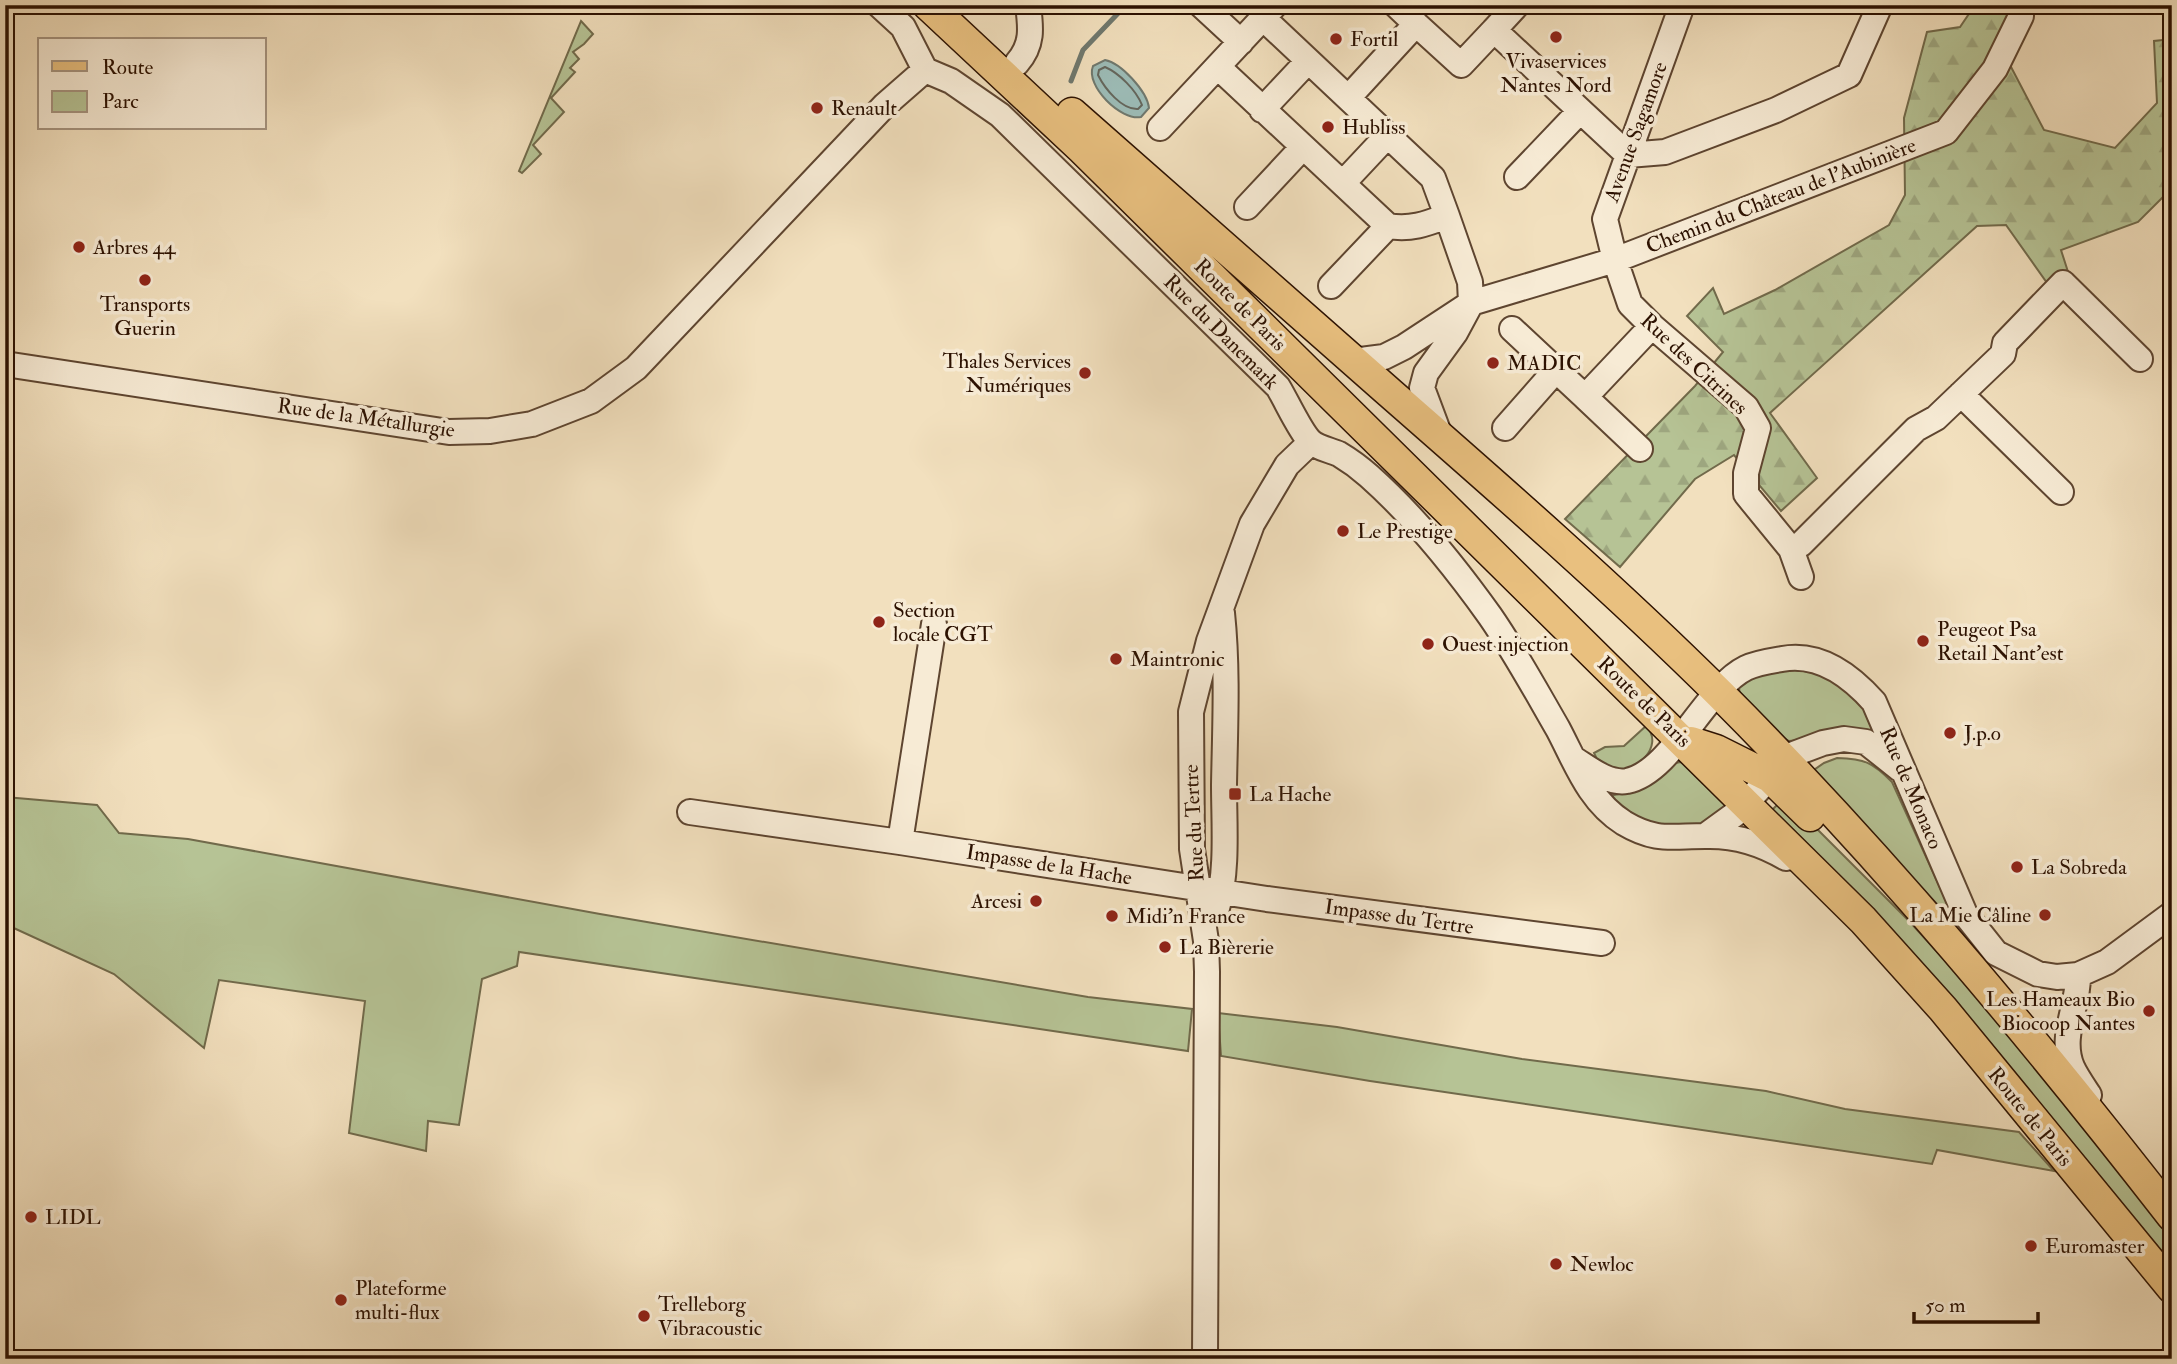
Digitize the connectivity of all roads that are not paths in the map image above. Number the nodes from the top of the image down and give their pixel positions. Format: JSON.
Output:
{"nodes":[{"id":1,"x":879,"y":5,"type":"edge"},
{"id":2,"x":928,"y":5,"type":"edge"},
{"id":3,"x":953,"y":5,"type":"edge"},
{"id":4,"x":1028,"y":5,"type":"edge"},
{"id":5,"x":1201,"y":5,"type":"edge"},
{"id":6,"x":1397,"y":5,"type":"edge"},
{"id":7,"x":1517,"y":5,"type":"edge"},
{"id":8,"x":1682,"y":5,"type":"edge"},
{"id":9,"x":1880,"y":5,"type":"edge"},
{"id":10,"x":2018,"y":5,"type":"edge"},
{"id":11,"x":1269,"y":11,"type":"edge"},
{"id":12,"x":1416,"y":24,"type":"junction"},
{"id":13,"x":1494,"y":30,"type":"junction"},
{"id":14,"x":1241,"y":42,"type":"junction"},
{"id":15,"x":1308,"y":61,"type":"junction"},
{"id":16,"x":1017,"y":63,"type":"junction"},
{"id":17,"x":1217,"y":67,"type":"junction"},
{"id":18,"x":925,"y":70,"type":"junction"},
{"id":19,"x":1348,"y":98,"type":"junction"},
{"id":20,"x":1262,"y":110,"type":"junction"},
{"id":21,"x":1580,"y":111,"type":"junction"},
{"id":22,"x":1160,"y":128,"type":"dead end"},
{"id":23,"x":1388,"y":135,"type":"junction"},
{"id":24,"x":1303,"y":147,"type":"junction"},
{"id":25,"x":1628,"y":155,"type":"junction"},
{"id":26,"x":1517,"y":177,"type":"dead end"},
{"id":27,"x":1343,"y":183,"type":"junction"},
{"id":28,"x":1247,"y":207,"type":"dead end"},
{"id":29,"x":1447,"y":216,"type":"junction"},
{"id":30,"x":1388,"y":226,"type":"junction"},
{"id":31,"x":1615,"y":260,"type":"junction"},
{"id":32,"x":1331,"y":286,"type":"dead end"},
{"id":33,"x":1471,"y":303,"type":"junction"},
{"id":34,"x":1652,"y":326,"type":"junction"},
{"id":35,"x":1512,"y":328,"type":"dead end"},
{"id":36,"x":2140,"y":359,"type":"dead end"},
{"id":37,"x":1353,"y":361,"type":"junction"},
{"id":38,"x":5,"y":364,"type":"edge"},
{"id":39,"x":1556,"y":370,"type":"junction"},
{"id":40,"x":1961,"y":394,"type":"junction"},
{"id":41,"x":1585,"y":397,"type":"junction"},
{"id":42,"x":1505,"y":428,"type":"dead end"},
{"id":43,"x":1440,"y":436,"type":"junction"},
{"id":44,"x":1311,"y":442,"type":"junction"},
{"id":45,"x":1640,"y":449,"type":"dead end"},
{"id":46,"x":2061,"y":492,"type":"dead end"},
{"id":47,"x":1791,"y":550,"type":"junction"},
{"id":48,"x":1801,"y":577,"type":"dead end"},
{"id":49,"x":1222,"y":609,"type":"junction"},
{"id":50,"x":934,"y":624,"type":"dead end"},
{"id":51,"x":1718,"y":692,"type":"junction"},
{"id":52,"x":1687,"y":730,"type":"junction"},
{"id":53,"x":1574,"y":759,"type":"junction"},
{"id":54,"x":1777,"y":768,"type":"junction"},
{"id":55,"x":1904,"y":772,"type":"junction"},
{"id":56,"x":1746,"y":803,"type":"junction"},
{"id":57,"x":690,"y":812,"type":"dead end"},
{"id":58,"x":1705,"y":836,"type":"junction"},
{"id":59,"x":900,"y":842,"type":"junction"},
{"id":60,"x":1799,"y":855,"type":"junction"},
{"id":61,"x":1209,"y":890,"type":"junction"},
{"id":62,"x":2172,"y":914,"type":"edge"},
{"id":63,"x":1602,"y":943,"type":"dead end"},
{"id":64,"x":2078,"y":975,"type":"junction"},
{"id":65,"x":2097,"y":1122,"type":"junction"},
{"id":66,"x":2166,"y":1206,"type":"edge"},
{"id":67,"x":2172,"y":1289,"type":"edge"},
{"id":68,"x":1205,"y":1359,"type":"edge"}],
"edges":[{"from":1,"to":18,"type":"street"},
{"from":2,"to":52,"type":"main road","name":"Route de Paris"},
{"from":3,"to":16,"type":"main road","name":"Route de Paris"},
{"from":4,"to":16,"type":"street"},
{"from":5,"to":14,"type":"street"},
{"from":6,"to":12,"type":"street"},
{"from":7,"to":13,"type":"street"},
{"from":8,"to":25,"type":"street","name":"Avenue Sagamore"},
{"from":9,"to":25,"type":"street"},
{"from":10,"to":31,"type":"street","name":"Chemin du Château de l'Aubinière"},
{"from":11,"to":14,"type":"street"},
{"from":11,"to":15,"type":"street"},
{"from":12,"to":13,"type":"street"},
{"from":12,"to":19,"type":"street"},
{"from":13,"to":21,"type":"street"},
{"from":14,"to":17,"type":"street"},
{"from":15,"to":19,"type":"street"},
{"from":15,"to":20,"type":"street"},
{"from":16,"to":37,"type":"main road","name":"Route de Paris"},
{"from":17,"to":20,"type":"street"},
{"from":17,"to":22,"type":"street"},
{"from":18,"to":38,"type":"street","name":"Rue de la Métallurgie"},
{"from":18,"to":44,"type":"street","name":"Rue du Danemark"},
{"from":19,"to":23,"type":"street"},
{"from":20,"to":24,"type":"street"},
{"from":21,"to":25,"type":"street"},
{"from":21,"to":26,"type":"street"},
{"from":23,"to":27,"type":"street"},
{"from":23,"to":29,"type":"street"},
{"from":24,"to":27,"type":"street"},
{"from":24,"to":28,"type":"street"},
{"from":25,"to":31,"type":"street","name":"Avenue Sagamore"},
{"from":27,"to":30,"type":"street"},
{"from":29,"to":30,"type":"street"},
{"from":29,"to":33,"type":"street"},
{"from":30,"to":32,"type":"street"},
{"from":31,"to":33,"type":"street","name":"Chemin du Château de l'Aubinière"},
{"from":31,"to":34,"type":"street","name":"Rue des Citrines"},
{"from":33,"to":37,"type":"street","name":"Chemin du Château de l'Aubinière"},
{"from":33,"to":43,"type":"street"},
{"from":34,"to":41,"type":"street"},
{"from":34,"to":47,"type":"street","name":"Rue des Citrines"},
{"from":35,"to":39,"type":"street"},
{"from":36,"to":40,"type":"street"},
{"from":37,"to":43,"type":"main road","name":"Route de Paris"},
{"from":39,"to":41,"type":"street"},
{"from":39,"to":42,"type":"street"},
{"from":40,"to":46,"type":"street"},
{"from":40,"to":47,"type":"street"},
{"from":41,"to":45,"type":"street"},
{"from":43,"to":51,"type":"main road","name":"Route de Paris"},
{"from":44,"to":49,"type":"street","name":"Rue du Tertre"},
{"from":44,"to":53,"type":"street"},
{"from":47,"to":48,"type":"street","name":"Rue des Citrines"},
{"from":49,"to":61,"type":"street"},
{"from":49,"to":61,"type":"street","name":"Rue du Tertre"},
{"from":50,"to":59,"type":"street"},
{"from":51,"to":52,"type":"street","name":"Rue de Monaco"},
{"from":51,"to":54,"type":"main road","name":"Route de Paris"},
{"from":51,"to":55,"type":"street","name":"Rue de Monaco"},
{"from":52,"to":53,"type":"street"},
{"from":52,"to":54,"type":"main road"},
{"from":52,"to":56,"type":"main road","name":"Route de Paris"},
{"from":53,"to":58,"type":"street"},
{"from":54,"to":55,"type":"street"},
{"from":54,"to":56,"type":"street"},
{"from":54,"to":65,"type":"main road","name":"Route de Paris"},
{"from":55,"to":64,"type":"street","name":"Rue de Monaco"},
{"from":56,"to":58,"type":"street"},
{"from":56,"to":60,"type":"main road","name":"Route de Paris"},
{"from":57,"to":59,"type":"street","name":"Impasse de la Hache"},
{"from":58,"to":60,"type":"street"},
{"from":59,"to":61,"type":"street","name":"Impasse de la Hache"},
{"from":60,"to":67,"type":"main road","name":"Route de Paris"},
{"from":61,"to":63,"type":"street","name":"Impasse du Tertre"},
{"from":61,"to":68,"type":"street"},
{"from":62,"to":64,"type":"street"},
{"from":64,"to":65,"type":"street"},
{"from":65,"to":66,"type":"main road","name":"Route de Paris"}]}
